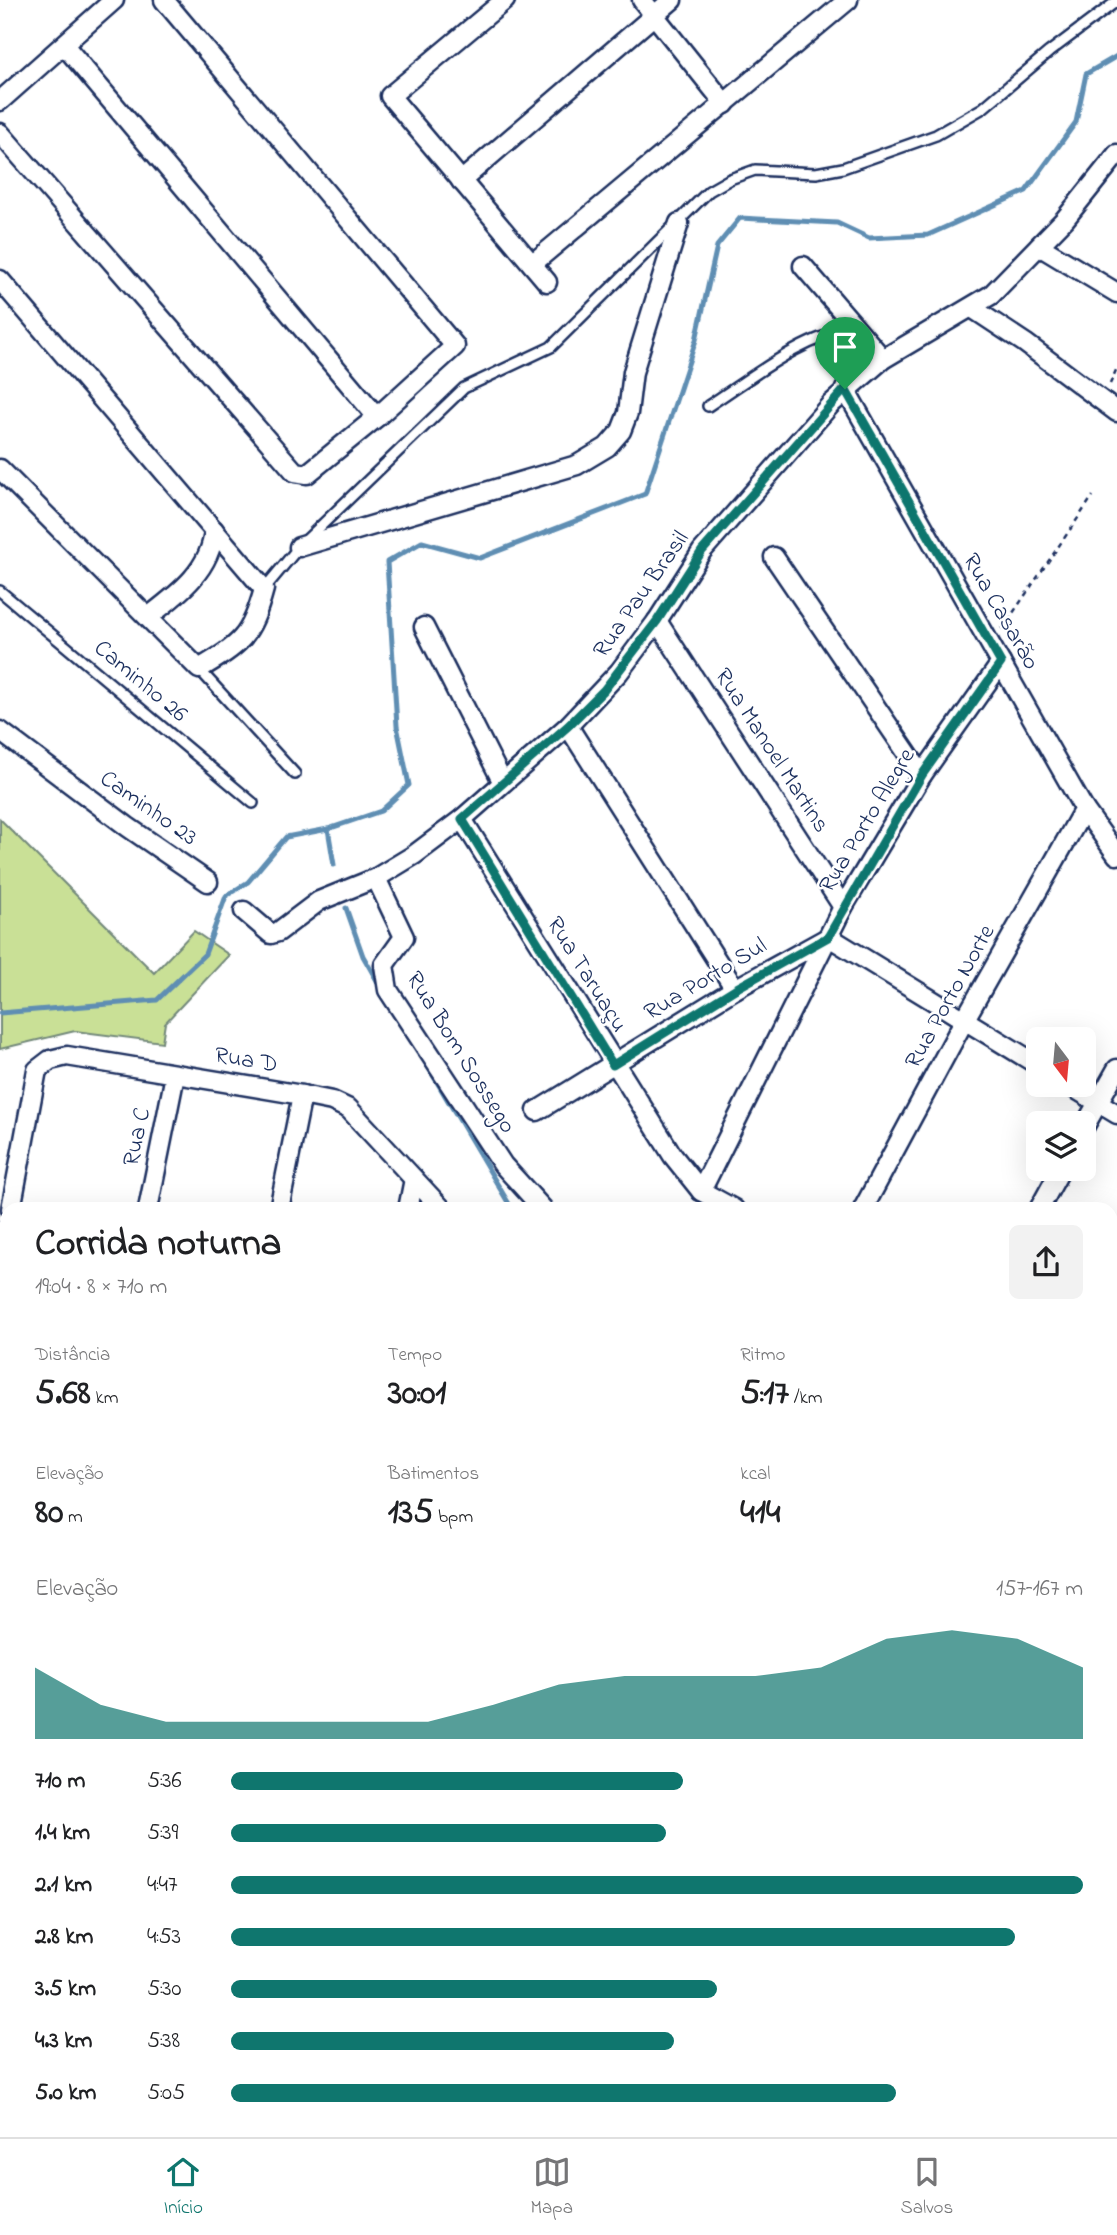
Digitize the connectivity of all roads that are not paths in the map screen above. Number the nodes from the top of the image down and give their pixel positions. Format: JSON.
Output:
{"nodes":[{"id":1,"x":114,"y":0,"type":"edge"},
{"id":2,"x":164,"y":0,"type":"edge"},
{"id":3,"x":505,"y":0,"type":"edge"},
{"id":4,"x":642,"y":0,"type":"edge"},
{"id":5,"x":673,"y":0,"type":"edge"},
{"id":6,"x":848,"y":0,"type":"edge"},
{"id":7,"x":1117,"y":1,"type":"edge"},
{"id":8,"x":654,"y":15,"type":"junction"},
{"id":9,"x":64,"y":46,"type":"junction"},
{"id":10,"x":0,"y":101,"type":"edge"},
{"id":11,"x":725,"y":104,"type":"junction"},
{"id":12,"x":0,"y":133,"type":"edge"},
{"id":13,"x":1117,"y":154,"type":"edge"},
{"id":14,"x":461,"y":181,"type":"junction"},
{"id":15,"x":679,"y":223,"type":"junction"},
{"id":16,"x":1039,"y":246,"type":"junction"},
{"id":17,"x":532,"y":264,"type":"junction"},
{"id":18,"x":803,"y":266,"type":"dead end"},
{"id":19,"x":0,"y":280,"type":"edge"},
{"id":20,"x":547,"y":282,"type":"dead end"},
{"id":21,"x":1117,"y":293,"type":"edge"},
{"id":22,"x":972,"y":308,"type":"junction"},
{"id":23,"x":855,"y":328,"type":"junction"},
{"id":24,"x":883,"y":359,"type":"junction"},
{"id":25,"x":845,"y":389,"type":"junction"},
{"id":26,"x":1110,"y":395,"type":"edge"},
{"id":27,"x":708,"y":406,"type":"dead end"},
{"id":28,"x":1117,"y":412,"type":"edge"},
{"id":29,"x":376,"y":417,"type":"junction"},
{"id":30,"x":0,"y":469,"type":"edge"},
{"id":31,"x":214,"y":530,"type":"junction"},
{"id":32,"x":299,"y":547,"type":"junction"},
{"id":33,"x":774,"y":557,"type":"dead end"},
{"id":34,"x":264,"y":589,"type":"junction"},
{"id":35,"x":0,"y":592,"type":"edge"},
{"id":36,"x":148,"y":617,"type":"junction"},
{"id":37,"x":657,"y":621,"type":"junction"},
{"id":38,"x":424,"y":627,"type":"dead end"},
{"id":39,"x":1001,"y":663,"type":"junction"},
{"id":40,"x":199,"y":669,"type":"junction"},
{"id":41,"x":568,"y":726,"type":"junction"},
{"id":42,"x":0,"y":731,"type":"edge"},
{"id":43,"x":295,"y":774,"type":"dead end"},
{"id":44,"x":922,"y":775,"type":"junction"},
{"id":45,"x":502,"y":781,"type":"junction"},
{"id":46,"x":253,"y":803,"type":"dead end"},
{"id":47,"x":1084,"y":809,"type":"junction"},
{"id":48,"x":462,"y":819,"type":"junction"},
{"id":49,"x":1117,"y":855,"type":"edge"},
{"id":50,"x":376,"y":878,"type":"junction"},
{"id":51,"x":208,"y":882,"type":"dead end"},
{"id":52,"x":843,"y":907,"type":"junction"},
{"id":53,"x":244,"y":911,"type":"dead end"},
{"id":54,"x":828,"y":937,"type":"junction"},
{"id":55,"x":735,"y":989,"type":"junction"},
{"id":56,"x":965,"y":1019,"type":"junction"},
{"id":57,"x":1026,"y":1057,"type":"edge"},
{"id":58,"x":613,"y":1065,"type":"junction"},
{"id":59,"x":1117,"y":1069,"type":"edge"},
{"id":60,"x":175,"y":1075,"type":"junction"},
{"id":61,"x":302,"y":1095,"type":"junction"},
{"id":62,"x":1088,"y":1097,"type":"edge"},
{"id":63,"x":1097,"y":1103,"type":"junction"},
{"id":64,"x":537,"y":1111,"type":"dead end"},
{"id":65,"x":1093,"y":1111,"type":"edge"},
{"id":66,"x":1117,"y":1114,"type":"edge"},
{"id":67,"x":414,"y":1179,"type":"junction"},
{"id":68,"x":1054,"y":1181,"type":"edge"},
{"id":69,"x":701,"y":1191,"type":"junction"},
{"id":70,"x":12,"y":1202,"type":"edge"},
{"id":71,"x":149,"y":1202,"type":"edge"},
{"id":72,"x":280,"y":1202,"type":"edge"},
{"id":73,"x":409,"y":1202,"type":"edge"},
{"id":74,"x":435,"y":1202,"type":"edge"},
{"id":75,"x":537,"y":1202,"type":"edge"},
{"id":76,"x":721,"y":1202,"type":"edge"},
{"id":77,"x":867,"y":1202,"type":"edge"},
{"id":78,"x":1043,"y":1202,"type":"edge"}],
"edges":[{"from":1,"to":9,"type":"street"},
{"from":2,"to":29,"type":"street"},
{"from":3,"to":14,"type":"street"},
{"from":4,"to":8,"type":"street"},
{"from":5,"to":8,"type":"street"},
{"from":6,"to":11,"type":"street"},
{"from":7,"to":15,"type":"lane"},
{"from":8,"to":11,"type":"street"},
{"from":8,"to":14,"type":"street"},
{"from":9,"to":10,"type":"street"},
{"from":9,"to":29,"type":"street"},
{"from":11,"to":17,"type":"street"},
{"from":12,"to":29,"type":"street"},
{"from":13,"to":16,"type":"street","name":"Rua Pau Brasil"},
{"from":14,"to":17,"type":"street"},
{"from":15,"to":32,"type":"lane"},
{"from":15,"to":32,"type":"street"},
{"from":16,"to":21,"type":"street"},
{"from":16,"to":22,"type":"street","name":"Rua Pau Brasil"},
{"from":17,"to":20,"type":"street"},
{"from":18,"to":23,"type":"street"},
{"from":19,"to":31,"type":"street"},
{"from":22,"to":24,"type":"street","name":"Rua Pau Brasil"},
{"from":22,"to":26,"type":"street"},
{"from":23,"to":24,"type":"street"},
{"from":23,"to":27,"type":"lane"},
{"from":24,"to":25,"type":"street","name":"Rua Pau Brasil"},
{"from":25,"to":37,"type":"street","name":"Rua Pau Brasil"},
{"from":25,"to":39,"type":"street","name":"Rua Casarão"},
{"from":26,"to":28,"type":"street"},
{"from":30,"to":36,"type":"street"},
{"from":31,"to":34,"type":"street"},
{"from":31,"to":36,"type":"street"},
{"from":32,"to":34,"type":"lane"},
{"from":33,"to":44,"type":"street"},
{"from":34,"to":40,"type":"street"},
{"from":35,"to":46,"type":"lane","name":"Caminho 26"},
{"from":36,"to":40,"type":"street"},
{"from":37,"to":41,"type":"street","name":"Rua Pau Brasil"},
{"from":37,"to":52,"type":"street","name":"Rua Manoel Martins"},
{"from":38,"to":45,"type":"street"},
{"from":39,"to":44,"type":"street","name":"Rua Porto Alegre"},
{"from":39,"to":47,"type":"street","name":"Rua Casarão"},
{"from":40,"to":43,"type":"lane"},
{"from":41,"to":45,"type":"street","name":"Rua Pau Brasil"},
{"from":41,"to":55,"type":"street"},
{"from":42,"to":51,"type":"street","name":"Caminho 23"},
{"from":44,"to":52,"type":"street","name":"Rua Porto Alegre"},
{"from":45,"to":48,"type":"street","name":"Rua Pau Brasil"},
{"from":47,"to":49,"type":"street","name":"Rua Casarão"},
{"from":47,"to":56,"type":"street","name":"Rua Porto Norte"},
{"from":48,"to":50,"type":"street","name":"Rua Pau Brasil"},
{"from":48,"to":58,"type":"street","name":"Rua Taruaçu"},
{"from":50,"to":53,"type":"street","name":"Rua Pau Brasil"},
{"from":50,"to":75,"type":"street","name":"Rua Bom Sossego"},
{"from":52,"to":54,"type":"street","name":"Rua Porto Alegre"},
{"from":54,"to":55,"type":"street","name":"Rua Porto Sul"},
{"from":54,"to":56,"type":"street"},
{"from":54,"to":69,"type":"street","name":"Rua Porto Alegre"},
{"from":55,"to":58,"type":"street","name":"Rua Porto Sul"},
{"from":56,"to":57,"type":"street"},
{"from":56,"to":77,"type":"street","name":"Rua Porto Norte"},
{"from":58,"to":64,"type":"street","name":"Rua Porto Sul"},
{"from":58,"to":69,"type":"street","name":"Rua Taruaçu"},
{"from":59,"to":63,"type":"street"},
{"from":60,"to":61,"type":"street","name":"Rua D"},
{"from":60,"to":70,"type":"street","name":"Rua D"},
{"from":60,"to":71,"type":"street","name":"Rua C"},
{"from":61,"to":67,"type":"street"},
{"from":61,"to":72,"type":"street","name":"Rua D"},
{"from":62,"to":63,"type":"street"},
{"from":63,"to":65,"type":"street"},
{"from":63,"to":66,"type":"street"},
{"from":67,"to":73,"type":"street"},
{"from":67,"to":74,"type":"street"},
{"from":68,"to":78,"type":"street"},
{"from":69,"to":76,"type":"street","name":"Rua Taruaçu"}]}
